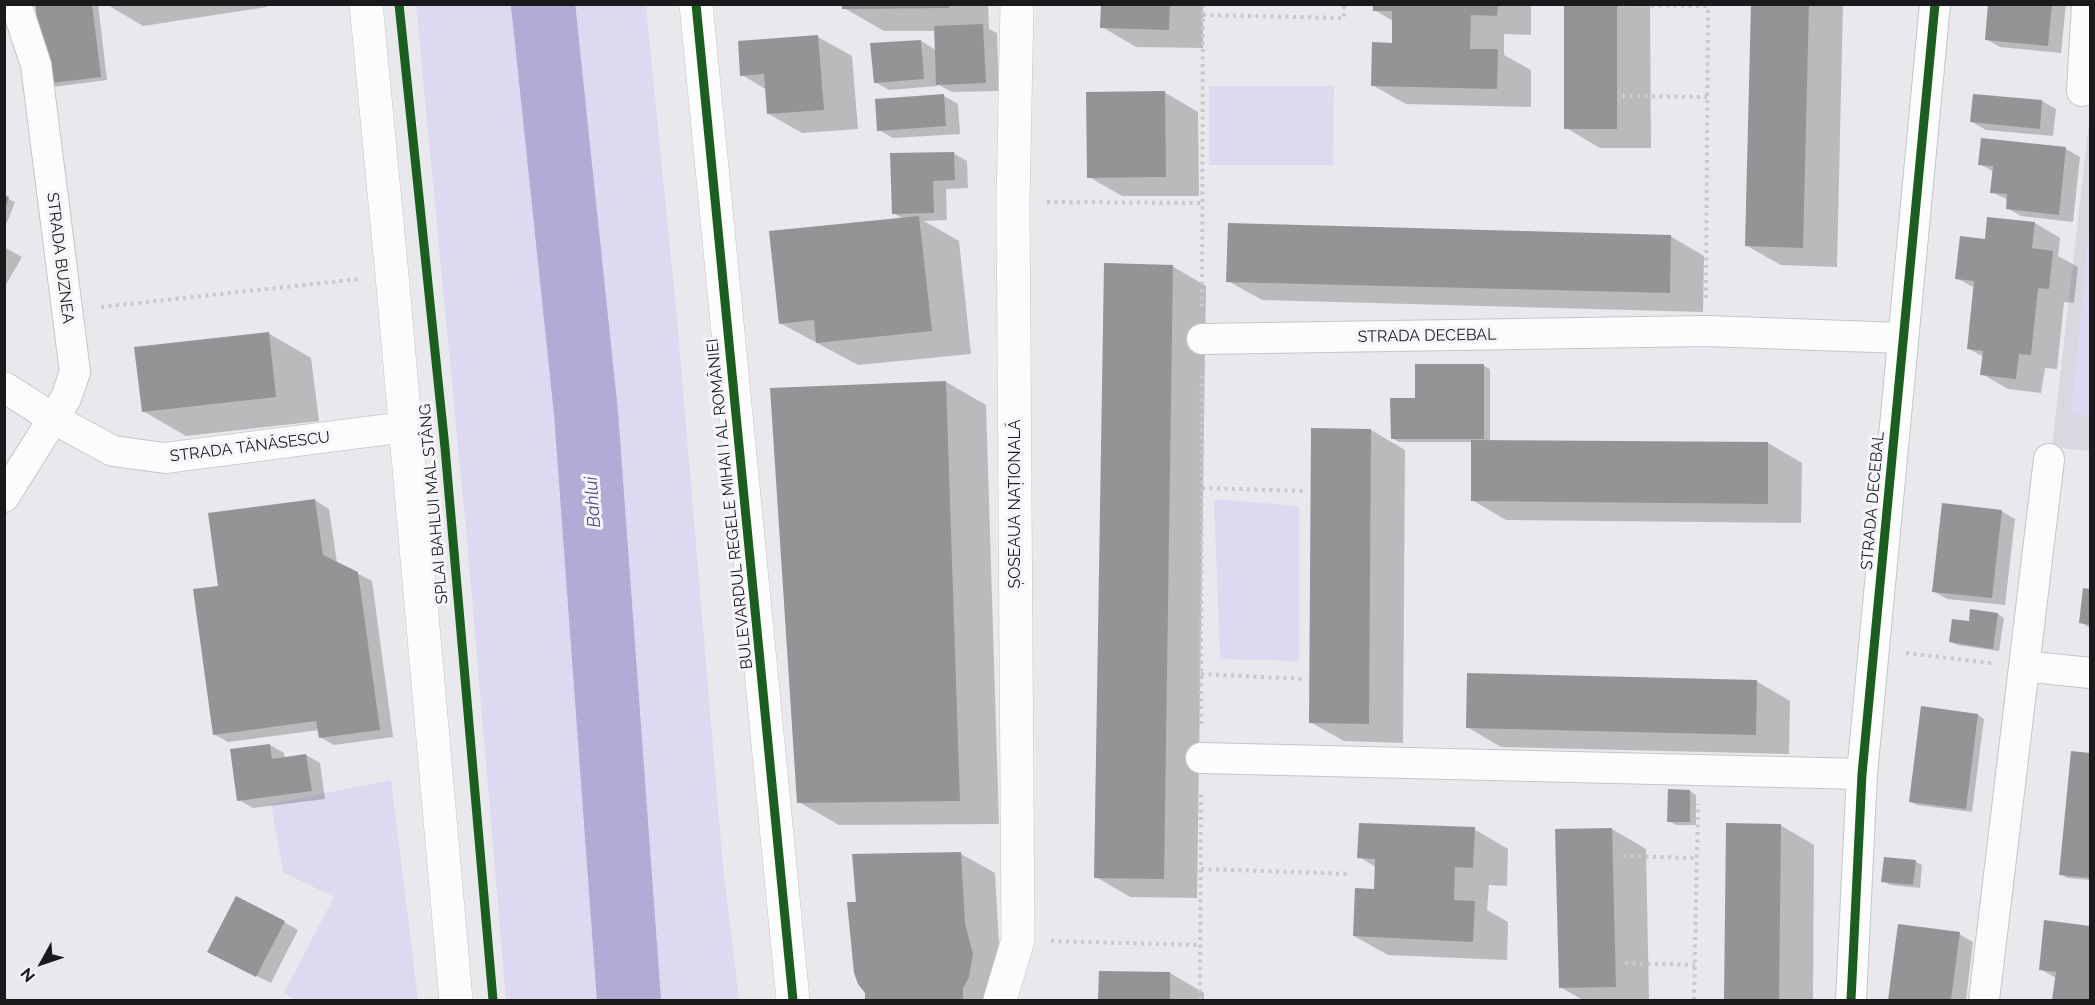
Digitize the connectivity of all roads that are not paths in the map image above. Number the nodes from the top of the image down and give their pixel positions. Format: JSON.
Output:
{"nodes":[{"id":1,"x":16,"y":4,"type":"edge"},
{"id":2,"x":366,"y":4,"type":"edge"},
{"id":3,"x":696,"y":4,"type":"edge"},
{"id":4,"x":1017,"y":4,"type":"edge"},
{"id":5,"x":1935,"y":4,"type":"edge"},
{"id":6,"x":2087,"y":4,"type":"edge"},
{"id":7,"x":2082,"y":91,"type":"dead end"},
{"id":8,"x":1904,"y":338,"type":"junction"},
{"id":9,"x":1202,"y":339,"type":"road end"},
{"id":10,"x":4,"y":387,"type":"edge"},
{"id":11,"x":54,"y":419,"type":"junction"},
{"id":12,"x":405,"y":427,"type":"junction"},
{"id":13,"x":2049,"y":459,"type":"dead end"},
{"id":14,"x":4,"y":497,"type":"edge"},
{"id":15,"x":2024,"y":666,"type":"junction"},
{"id":16,"x":2091,"y":673,"type":"edge"},
{"id":17,"x":1201,"y":758,"type":"road end"},
{"id":18,"x":1862,"y":774,"type":"junction"},
{"id":19,"x":456,"y":1000,"type":"edge"},
{"id":20,"x":793,"y":1000,"type":"edge"},
{"id":21,"x":1000,"y":1000,"type":"edge"},
{"id":22,"x":1851,"y":1000,"type":"edge"},
{"id":23,"x":1984,"y":1000,"type":"edge"}],
"edges":[{"from":1,"to":11,"type":"street","name":"STRADA BUZNEA"},
{"from":2,"to":12,"type":"main road"},
{"from":3,"to":20,"type":"main road","name":"BULEVARDUL REGELE MIHAI I AL ROMÂNIEI"},
{"from":4,"to":21,"type":"main road","name":"ȘOSEAUA NAȚIONALĂ"},
{"from":5,"to":8,"type":"street","name":"STRADA DECEBAL"},
{"from":6,"to":7,"type":"street"},
{"from":8,"to":9,"type":"street","name":"STRADA DECEBAL"},
{"from":8,"to":18,"type":"street","name":"STRADA DECEBAL"},
{"from":10,"to":11,"type":"street","name":"STRADA TĂNĂSESCU"},
{"from":11,"to":12,"type":"street","name":"STRADA TĂNĂSESCU"},
{"from":11,"to":14,"type":"street","name":"STRADA BUZNEA"},
{"from":12,"to":19,"type":"main road"},
{"from":13,"to":15,"type":"street"},
{"from":15,"to":16,"type":"street"},
{"from":15,"to":23,"type":"street"},
{"from":17,"to":18,"type":"street"},
{"from":18,"to":22,"type":"street","name":"STRADA DECEBAL"}]}
